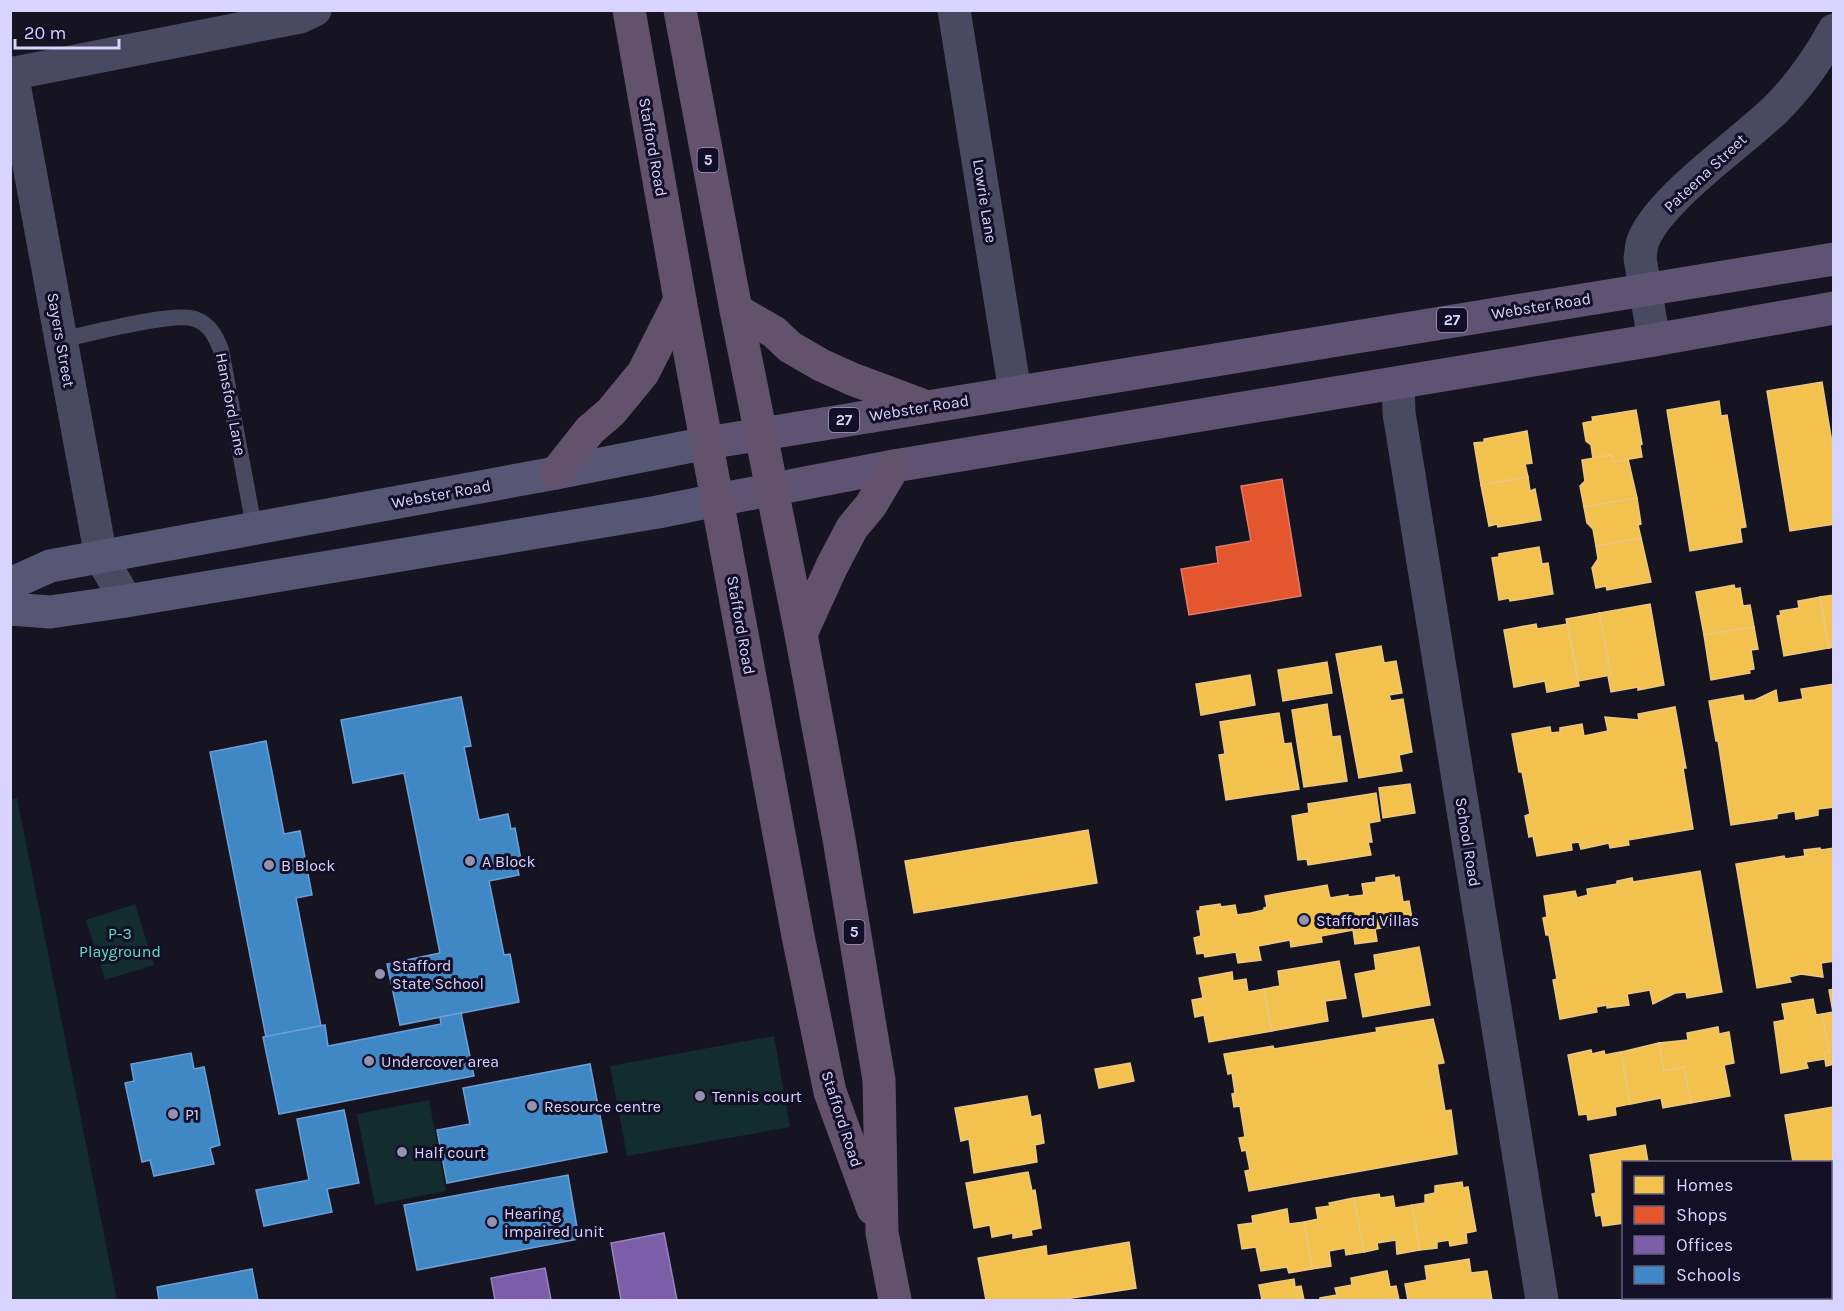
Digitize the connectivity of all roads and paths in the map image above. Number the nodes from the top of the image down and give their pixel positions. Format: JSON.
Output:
{"nodes":[{"id":1,"x":315,"y":10,"type":"edge"},
{"id":2,"x":629,"y":10,"type":"edge"},
{"id":3,"x":680,"y":10,"type":"edge"},
{"id":4,"x":954,"y":10,"type":"edge"},
{"id":5,"x":1833,"y":30,"type":"edge"},
{"id":6,"x":11,"y":74,"type":"edge"},
{"id":7,"x":1833,"y":259,"type":"edge"},
{"id":8,"x":1644,"y":289,"type":"junction"},
{"id":9,"x":680,"y":300,"type":"junction"},
{"id":10,"x":1833,"y":308,"type":"edge"},
{"id":11,"x":736,"y":310,"type":"junction"},
{"id":12,"x":61,"y":340,"type":"junction"},
{"id":13,"x":1654,"y":340,"type":"junction"},
{"id":14,"x":1398,"y":383,"type":"junction"},
{"id":15,"x":1015,"y":392,"type":"junction"},
{"id":16,"x":927,"y":407,"type":"junction"},
{"id":17,"x":761,"y":434,"type":"junction"},
{"id":18,"x":706,"y":443,"type":"junction"},
{"id":19,"x":894,"y":466,"type":"junction"},
{"id":20,"x":556,"y":473,"type":"junction"},
{"id":21,"x":772,"y":489,"type":"junction"},
{"id":22,"x":717,"y":500,"type":"junction"},
{"id":23,"x":254,"y":527,"type":"junction"},
{"id":24,"x":101,"y":556,"type":"junction"},
{"id":25,"x":10,"y":584,"type":"edge"},
{"id":26,"x":126,"y":601,"type":"junction"},
{"id":27,"x":10,"y":609,"type":"edge"},
{"id":28,"x":801,"y":634,"type":"junction"},
{"id":29,"x":882,"y":1233,"type":"junction"},
{"id":30,"x":895,"y":1300,"type":"edge"},
{"id":31,"x":1542,"y":1300,"type":"edge"}],
"edges":[{"from":1,"to":6,"type":"street"},
{"from":2,"to":9,"type":"highway","name":"Stafford Road","number":"5"},
{"from":3,"to":11,"type":"highway","name":"Stafford Road","number":"5"},
{"from":4,"to":15,"type":"street","name":"Lowrie Lane"},
{"from":5,"to":8,"type":"street","name":"Pateena Street"},
{"from":6,"to":12,"type":"street","name":"Sayers Street"},
{"from":7,"to":8,"type":"main road","name":"Webster Road","number":"27"},
{"from":8,"to":13,"type":"street","name":"Pateena Street"},
{"from":8,"to":15,"type":"main road","name":"Webster Road","number":"27"},
{"from":9,"to":18,"type":"highway","name":"Stafford Road","number":"5"},
{"from":9,"to":20,"type":"highway"},
{"from":10,"to":13,"type":"main road"},
{"from":11,"to":16,"type":"highway"},
{"from":11,"to":17,"type":"highway","name":"Stafford Road","number":"5"},
{"from":12,"to":23,"type":"lane","name":"Hansford Lane"},
{"from":12,"to":24,"type":"street","name":"Sayers Street"},
{"from":13,"to":14,"type":"main road"},
{"from":14,"to":19,"type":"main road"},
{"from":14,"to":31,"type":"street","name":"School Road"},
{"from":15,"to":16,"type":"main road","name":"Webster Road","number":"27"},
{"from":16,"to":17,"type":"main road","name":"Webster Road","number":"27"},
{"from":17,"to":18,"type":"main road","name":"Webster Road","number":"27"},
{"from":17,"to":21,"type":"highway","name":"Stafford Road","number":"5"},
{"from":18,"to":20,"type":"main road","name":"Webster Road"},
{"from":18,"to":22,"type":"highway","name":"Stafford Road","number":"5"},
{"from":19,"to":21,"type":"main road"},
{"from":19,"to":28,"type":"highway"},
{"from":20,"to":23,"type":"main road","name":"Webster Road"},
{"from":21,"to":22,"type":"main road"},
{"from":21,"to":28,"type":"highway","name":"Stafford Road","number":"5"},
{"from":22,"to":26,"type":"main road"},
{"from":22,"to":29,"type":"highway","name":"Stafford Road","number":"5"},
{"from":23,"to":24,"type":"main road","name":"Webster Road"},
{"from":24,"to":25,"type":"main road","name":"Webster Road"},
{"from":24,"to":26,"type":"street","name":"Sayers Street"},
{"from":26,"to":27,"type":"main road"},
{"from":28,"to":29,"type":"highway","name":"Stafford Road","number":"5"},
{"from":29,"to":30,"type":"highway","name":"Stafford Road","number":"5"}]}
